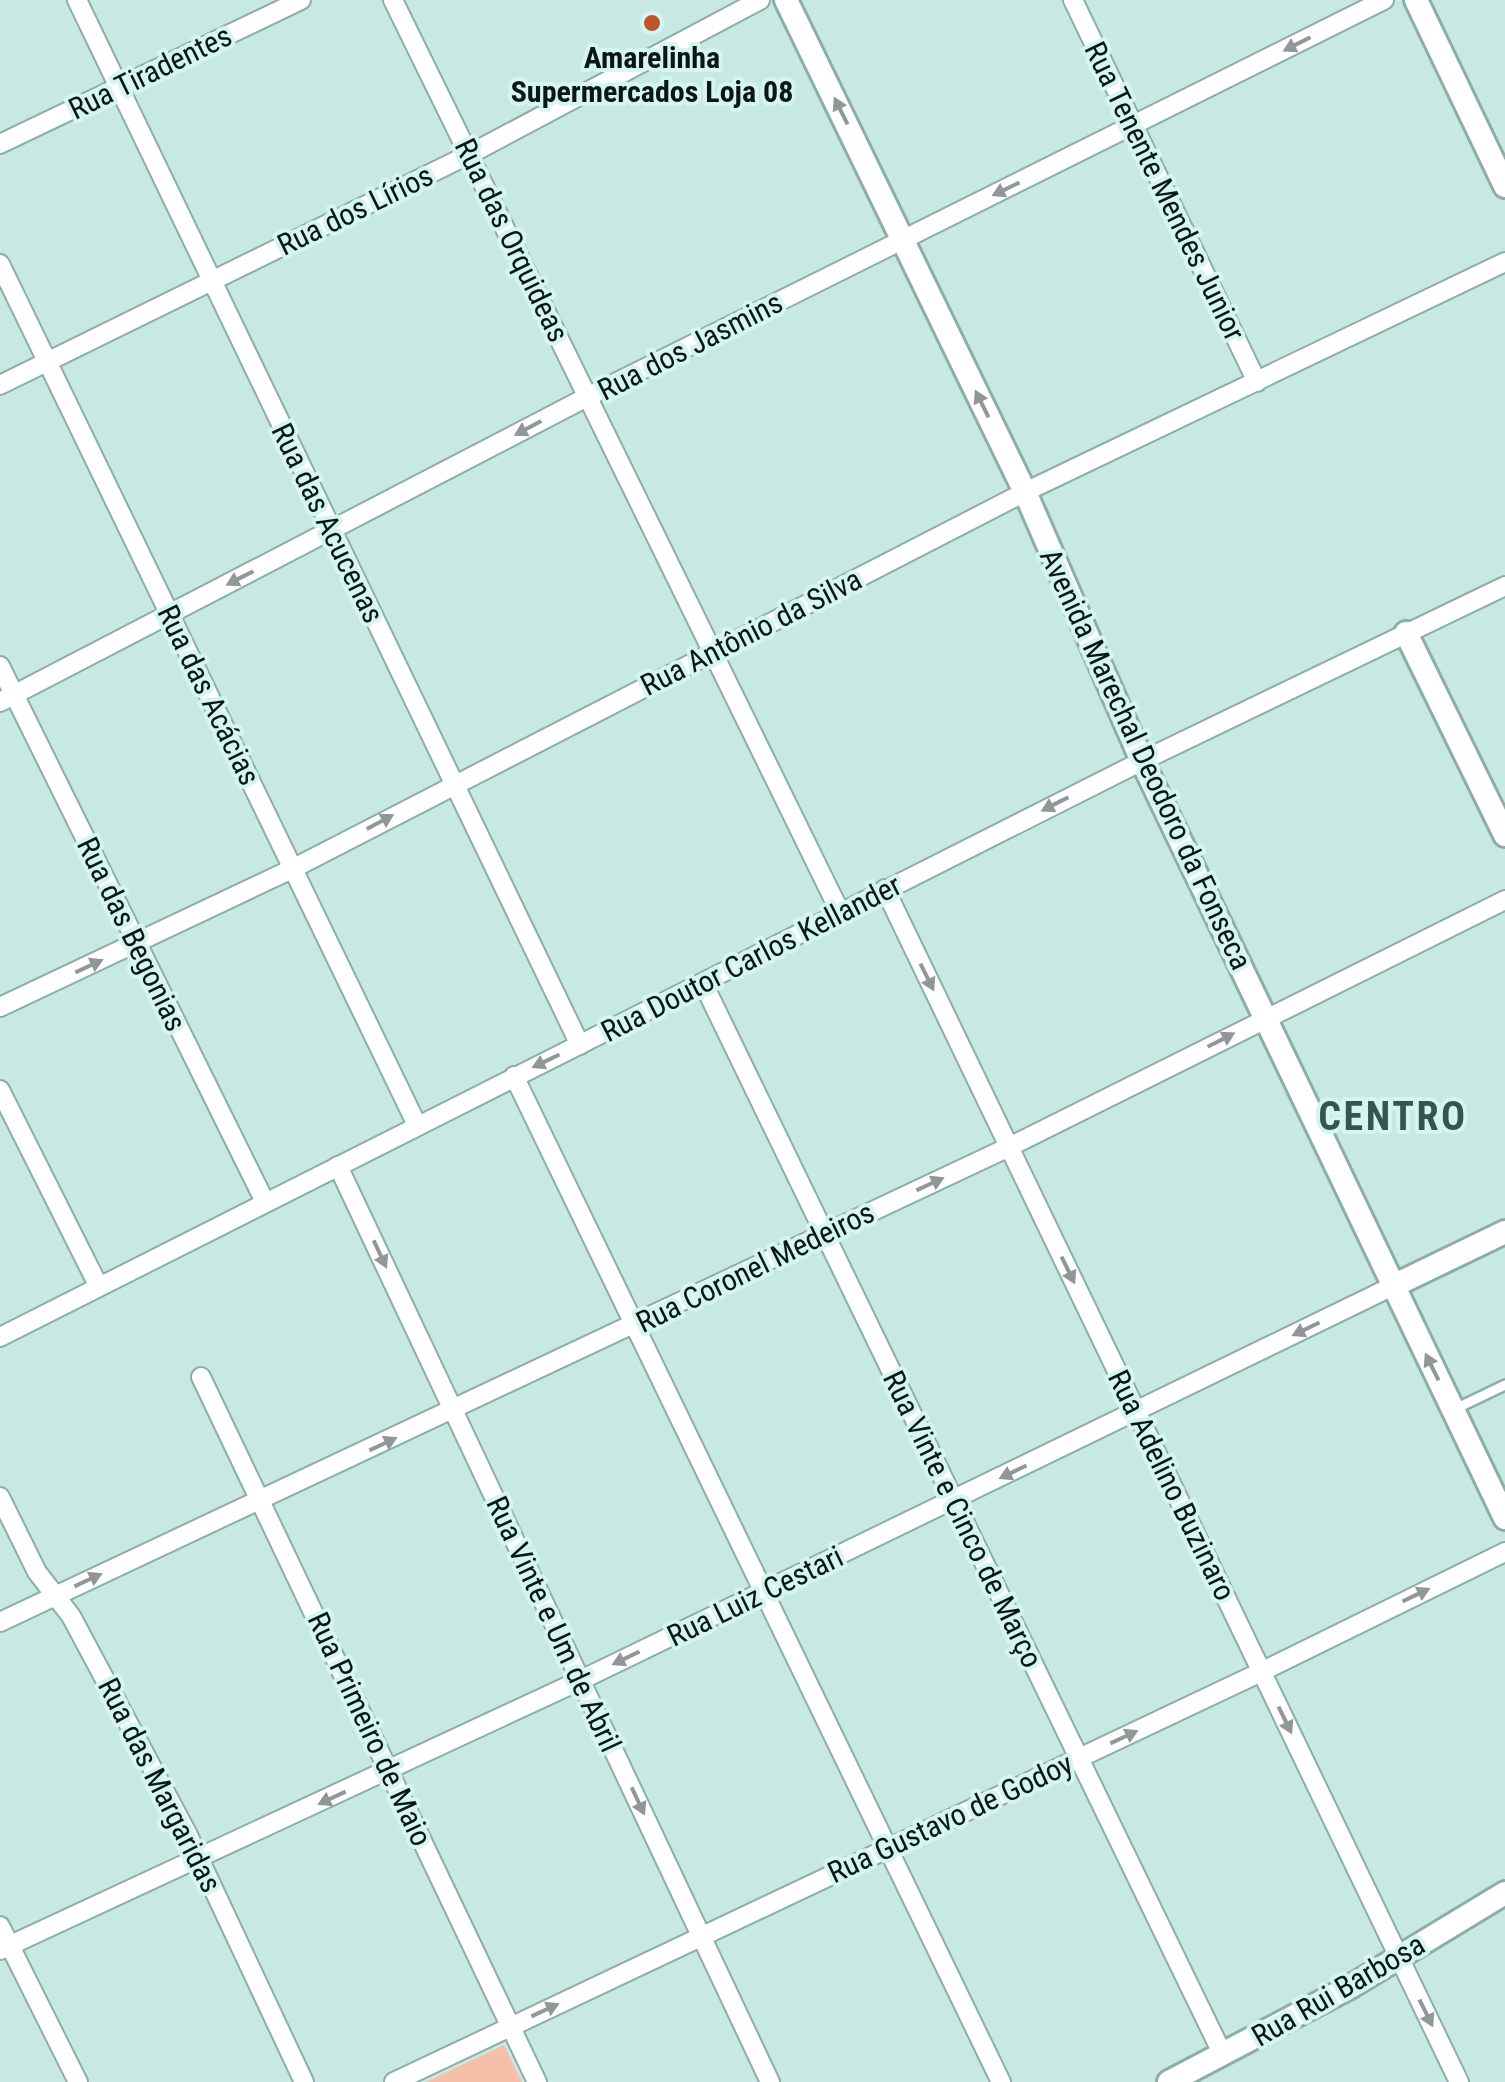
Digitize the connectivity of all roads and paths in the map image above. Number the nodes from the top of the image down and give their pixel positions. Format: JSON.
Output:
{"nodes":[{"id":1,"x":77,"y":0,"type":"edge"},
{"id":2,"x":300,"y":0,"type":"edge"},
{"id":3,"x":393,"y":0,"type":"edge"},
{"id":4,"x":760,"y":0,"type":"edge"},
{"id":5,"x":786,"y":0,"type":"edge"},
{"id":6,"x":1073,"y":0,"type":"edge"},
{"id":7,"x":1384,"y":0,"type":"edge"},
{"id":8,"x":1416,"y":0,"type":"edge"},
{"id":9,"x":119,"y":87,"type":"junction"},
{"id":10,"x":1133,"y":127,"type":"junction"},
{"id":11,"x":0,"y":144,"type":"edge"},
{"id":12,"x":470,"y":154,"type":"junction"},
{"id":13,"x":1505,"y":186,"type":"edge"},
{"id":14,"x":904,"y":239,"type":"junction"},
{"id":15,"x":1505,"y":262,"type":"edge"},
{"id":16,"x":0,"y":264,"type":"edge"},
{"id":17,"x":212,"y":279,"type":"junction"},
{"id":18,"x":48,"y":362,"type":"junction"},
{"id":19,"x":1256,"y":382,"type":"junction"},
{"id":20,"x":0,"y":385,"type":"edge"},
{"id":21,"x":589,"y":396,"type":"junction"},
{"id":22,"x":1025,"y":492,"type":"junction"},
{"id":23,"x":331,"y":531,"type":"junction"},
{"id":24,"x":1505,"y":586,"type":"edge"},
{"id":25,"x":169,"y":615,"type":"junction"},
{"id":26,"x":1406,"y":633,"type":"junction"},
{"id":27,"x":714,"y":651,"type":"junction"},
{"id":28,"x":0,"y":666,"type":"edge"},
{"id":29,"x":7,"y":699,"type":"edge"},
{"id":30,"x":1142,"y":761,"type":"junction"},
{"id":31,"x":454,"y":783,"type":"junction"},
{"id":32,"x":1505,"y":836,"type":"edge"},
{"id":33,"x":294,"y":868,"type":"junction"},
{"id":34,"x":885,"y":889,"type":"junction"},
{"id":35,"x":1505,"y":900,"type":"edge"},
{"id":36,"x":840,"y":912,"type":"junction"},
{"id":37,"x":137,"y":944,"type":"junction"},
{"id":38,"x":703,"y":983,"type":"junction"},
{"id":39,"x":0,"y":1007,"type":"edge"},
{"id":40,"x":1264,"y":1017,"type":"junction"},
{"id":41,"x":580,"y":1044,"type":"junction"},
{"id":42,"x":514,"y":1076,"type":"junction"},
{"id":43,"x":0,"y":1090,"type":"edge"},
{"id":44,"x":417,"y":1125,"type":"junction"},
{"id":45,"x":1009,"y":1147,"type":"junction"},
{"id":46,"x":338,"y":1166,"type":"junction"},
{"id":47,"x":265,"y":1202,"type":"junction"},
{"id":48,"x":1505,"y":1232,"type":"edge"},
{"id":49,"x":824,"y":1233,"type":"junction"},
{"id":50,"x":98,"y":1285,"type":"junction"},
{"id":51,"x":1393,"y":1286,"type":"junction"},
{"id":52,"x":635,"y":1325,"type":"junction"},
{"id":53,"x":0,"y":1337,"type":"edge"},
{"id":54,"x":201,"y":1377,"type":"dead end"},
{"id":55,"x":1505,"y":1385,"type":"edge"},
{"id":56,"x":1453,"y":1410,"type":"junction"},
{"id":57,"x":454,"y":1412,"type":"junction"},
{"id":58,"x":1136,"y":1412,"type":"junction"},
{"id":59,"x":0,"y":1497,"type":"edge"},
{"id":60,"x":954,"y":1500,"type":"junction"},
{"id":61,"x":261,"y":1502,"type":"junction"},
{"id":62,"x":1505,"y":1518,"type":"edge"},
{"id":63,"x":1505,"y":1552,"type":"edge"},
{"id":64,"x":764,"y":1592,"type":"junction"},
{"id":65,"x":55,"y":1596,"type":"junction"},
{"id":66,"x":0,"y":1622,"type":"edge"},
{"id":67,"x":1261,"y":1672,"type":"junction"},
{"id":68,"x":581,"y":1680,"type":"junction"},
{"id":69,"x":1079,"y":1758,"type":"junction"},
{"id":70,"x":389,"y":1771,"type":"junction"},
{"id":71,"x":887,"y":1847,"type":"junction"},
{"id":72,"x":200,"y":1859,"type":"junction"},
{"id":73,"x":1505,"y":1893,"type":"edge"},
{"id":74,"x":0,"y":1926,"type":"edge"},
{"id":75,"x":702,"y":1936,"type":"junction"},
{"id":76,"x":5,"y":1947,"type":"edge"},
{"id":77,"x":1398,"y":1956,"type":"junction"},
{"id":78,"x":510,"y":2026,"type":"junction"},
{"id":79,"x":1223,"y":2055,"type":"junction"},
{"id":80,"x":78,"y":2082,"type":"edge"},
{"id":81,"x":304,"y":2082,"type":"edge"},
{"id":82,"x":394,"y":2082,"type":"edge"},
{"id":83,"x":538,"y":2082,"type":"edge"},
{"id":84,"x":770,"y":2082,"type":"edge"},
{"id":85,"x":1001,"y":2082,"type":"edge"},
{"id":86,"x":1169,"y":2082,"type":"edge"},
{"id":87,"x":1458,"y":2082,"type":"edge"}],
"edges":[{"from":1,"to":9,"type":"street","name":"Rua das Acucenas"},
{"from":2,"to":9,"type":"street","name":"Rua Tiradentes"},
{"from":3,"to":12,"type":"street","name":"Rua das Orquideas"},
{"from":4,"to":12,"type":"street","name":"Rua dos Lírios"},
{"from":14,"to":5,"type":"street","name":"Avenida Marechal Deodoro da Fonseca","one_way":true},
{"from":6,"to":10,"type":"street","name":"Rua Tenente Mendes Junior"},
{"from":7,"to":10,"type":"street","name":"Rua dos Jasmins","one_way":true},
{"from":8,"to":13,"type":"street"},
{"from":9,"to":11,"type":"street","name":"Rua Tiradentes"},
{"from":9,"to":17,"type":"street","name":"Rua das Acucenas"},
{"from":10,"to":14,"type":"street","name":"Rua dos Jasmins","one_way":true},
{"from":10,"to":19,"type":"street","name":"Rua Tenente Mendes Junior"},
{"from":12,"to":17,"type":"street","name":"Rua dos Lírios"},
{"from":12,"to":21,"type":"street","name":"Rua das Orquideas"},
{"from":14,"to":21,"type":"street","name":"Rua dos Jasmins"},
{"from":22,"to":14,"type":"street","name":"Avenida Marechal Deodoro da Fonseca","one_way":true},
{"from":15,"to":19,"type":"street","name":"Rua Antônio da Silva"},
{"from":16,"to":18,"type":"street","name":"Rua das Acácias"},
{"from":17,"to":18,"type":"street","name":"Rua dos Lírios"},
{"from":17,"to":23,"type":"street","name":"Rua das Acucenas"},
{"from":18,"to":20,"type":"street","name":"Rua dos Lírios"},
{"from":18,"to":25,"type":"street","name":"Rua das Acácias"},
{"from":19,"to":22,"type":"street","name":"Rua Antônio da Silva"},
{"from":21,"to":23,"type":"street","name":"Rua dos Jasmins","one_way":true},
{"from":21,"to":27,"type":"street","name":"Rua das Orquideas"},
{"from":22,"to":27,"type":"street","name":"Rua Antônio da Silva"},
{"from":22,"to":30,"type":"street","name":"Avenida Marechal Deodoro da Fonseca"},
{"from":23,"to":25,"type":"street","name":"Rua dos Jasmins","one_way":true},
{"from":23,"to":31,"type":"street","name":"Rua das Acucenas"},
{"from":24,"to":26,"type":"street","name":"Rua Doutor Carlos Kellander"},
{"from":25,"to":29,"type":"street","name":"Rua dos Jasmins"},
{"from":25,"to":33,"type":"street","name":"Rua das Acácias"},
{"from":26,"to":30,"type":"street","name":"Rua Doutor Carlos Kellander"},
{"from":26,"to":32,"type":"street"},
{"from":27,"to":31,"type":"street","name":"Rua Antônio da Silva"},
{"from":27,"to":36,"type":"street","name":"Rua das Orquideas"},
{"from":28,"to":29,"type":"street","name":"Rua das Begonias"},
{"from":29,"to":37,"type":"street","name":"Rua das Begonias"},
{"from":30,"to":34,"type":"street","name":"Rua Doutor Carlos Kellander","one_way":true},
{"from":30,"to":40,"type":"street","name":"Avenida Marechal Deodoro da Fonseca"},
{"from":33,"to":31,"type":"street","name":"Rua Antônio da Silva","one_way":true},
{"from":31,"to":41,"type":"street","name":"Rua das Acucenas"},
{"from":33,"to":37,"type":"street","name":"Rua Antônio da Silva"},
{"from":33,"to":44,"type":"street","name":"Rua das Acácias"},
{"from":34,"to":36,"type":"street","name":"Rua Doutor Carlos Kellander"},
{"from":34,"to":45,"type":"street","name":"Rua Adelino Buzinaro","one_way":true},
{"from":35,"to":40,"type":"street","name":"Rua Coronel Medeiros"},
{"from":36,"to":38,"type":"street","name":"Rua Doutor Carlos Kellander"},
{"from":39,"to":37,"type":"street","name":"Rua Antônio da Silva","one_way":true},
{"from":37,"to":47,"type":"street","name":"Rua das Begonias"},
{"from":38,"to":41,"type":"street","name":"Rua Doutor Carlos Kellander"},
{"from":38,"to":49,"type":"street","name":"Rua Vinte e Cinco de Março"},
{"from":45,"to":40,"type":"street","name":"Rua Coronel Medeiros","one_way":true},
{"from":40,"to":51,"type":"street","name":"Avenida Marechal Deodoro da Fonseca"},
{"from":41,"to":42,"type":"street","name":"Rua Doutor Carlos Kellander","one_way":true},
{"from":42,"to":44,"type":"street","name":"Rua Doutor Carlos Kellander"},
{"from":42,"to":52,"type":"street"},
{"from":43,"to":50,"type":"street"},
{"from":44,"to":46,"type":"street","name":"Rua Doutor Carlos Kellander"},
{"from":49,"to":45,"type":"street","name":"Rua Coronel Medeiros","one_way":true},
{"from":45,"to":58,"type":"street","name":"Rua Adelino Buzinaro","one_way":true},
{"from":46,"to":47,"type":"street","name":"Rua Doutor Carlos Kellander"},
{"from":46,"to":57,"type":"street","name":"Rua Vinte e Um de Abril","one_way":true},
{"from":47,"to":50,"type":"street","name":"Rua Doutor Carlos Kellander"},
{"from":48,"to":51,"type":"street","name":"Rua Luiz Cestari"},
{"from":49,"to":52,"type":"street","name":"Rua Coronel Medeiros"},
{"from":49,"to":60,"type":"street","name":"Rua Vinte e Cinco de Março"},
{"from":50,"to":53,"type":"street","name":"Rua Doutor Carlos Kellander"},
{"from":56,"to":51,"type":"street","name":"Avenida Marechal Deodoro da Fonseca","one_way":true},
{"from":51,"to":58,"type":"street","name":"Rua Luiz Cestari","one_way":true},
{"from":52,"to":57,"type":"street","name":"Rua Coronel Medeiros"},
{"from":52,"to":64,"type":"street"},
{"from":54,"to":61,"type":"street","name":"Rua Primeiro de Maio"},
{"from":55,"to":56,"type":"lane"},
{"from":56,"to":62,"type":"street","name":"Avenida Marechal Deodoro da Fonseca"},
{"from":61,"to":57,"type":"street","name":"Rua Coronel Medeiros","one_way":true},
{"from":57,"to":68,"type":"street","name":"Rua Vinte e Um de Abril"},
{"from":58,"to":60,"type":"street","name":"Rua Luiz Cestari","one_way":true},
{"from":58,"to":67,"type":"street","name":"Rua Adelino Buzinaro"},
{"from":59,"to":65,"type":"street","name":"Rua das Margaridas"},
{"from":60,"to":64,"type":"street","name":"Rua Luiz Cestari"},
{"from":60,"to":69,"type":"street","name":"Rua Vinte e Cinco de Março"},
{"from":65,"to":61,"type":"street","name":"Rua Coronel Medeiros","one_way":true},
{"from":61,"to":70,"type":"street","name":"Rua Primeiro de Maio"},
{"from":67,"to":63,"type":"street","name":"Rua Gustavo de Godoy","one_way":true},
{"from":64,"to":68,"type":"street","name":"Rua Luiz Cestari","one_way":true},
{"from":64,"to":71,"type":"street"},
{"from":65,"to":66,"type":"street","name":"Rua Coronel Medeiros"},
{"from":65,"to":72,"type":"street","name":"Rua das Margaridas"},
{"from":69,"to":67,"type":"street","name":"Rua Gustavo de Godoy","one_way":true},
{"from":67,"to":77,"type":"street","name":"Rua Adelino Buzinaro","one_way":true},
{"from":68,"to":70,"type":"street","name":"Rua Luiz Cestari"},
{"from":68,"to":75,"type":"street","name":"Rua Vinte e Um de Abril","one_way":true},
{"from":69,"to":71,"type":"street","name":"Rua Gustavo de Godoy"},
{"from":69,"to":79,"type":"street","name":"Rua Vinte e Cinco de Março"},
{"from":70,"to":72,"type":"street","name":"Rua Luiz Cestari","one_way":true},
{"from":70,"to":78,"type":"street","name":"Rua Primeiro de Maio"},
{"from":71,"to":75,"type":"street","name":"Rua Gustavo de Godoy"},
{"from":71,"to":85,"type":"street"},
{"from":72,"to":76,"type":"street","name":"Rua Luiz Cestari"},
{"from":72,"to":81,"type":"street","name":"Rua das Margaridas"},
{"from":73,"to":77,"type":"street","name":"Rua Rui Barbosa"},
{"from":74,"to":76,"type":"street"},
{"from":78,"to":75,"type":"street","name":"Rua Gustavo de Godoy","one_way":true},
{"from":75,"to":84,"type":"street","name":"Rua Vinte e Um de Abril"},
{"from":76,"to":80,"type":"street"},
{"from":77,"to":79,"type":"street","name":"Rua Rui Barbosa"},
{"from":77,"to":87,"type":"street","name":"Rua Adelino Buzinaro","one_way":true},
{"from":78,"to":82,"type":"street","name":"Rua Gustavo de Godoy"},
{"from":78,"to":83,"type":"street","name":"Rua Primeiro de Maio"},
{"from":79,"to":86,"type":"street","name":"Rua Rui Barbosa"}]}
